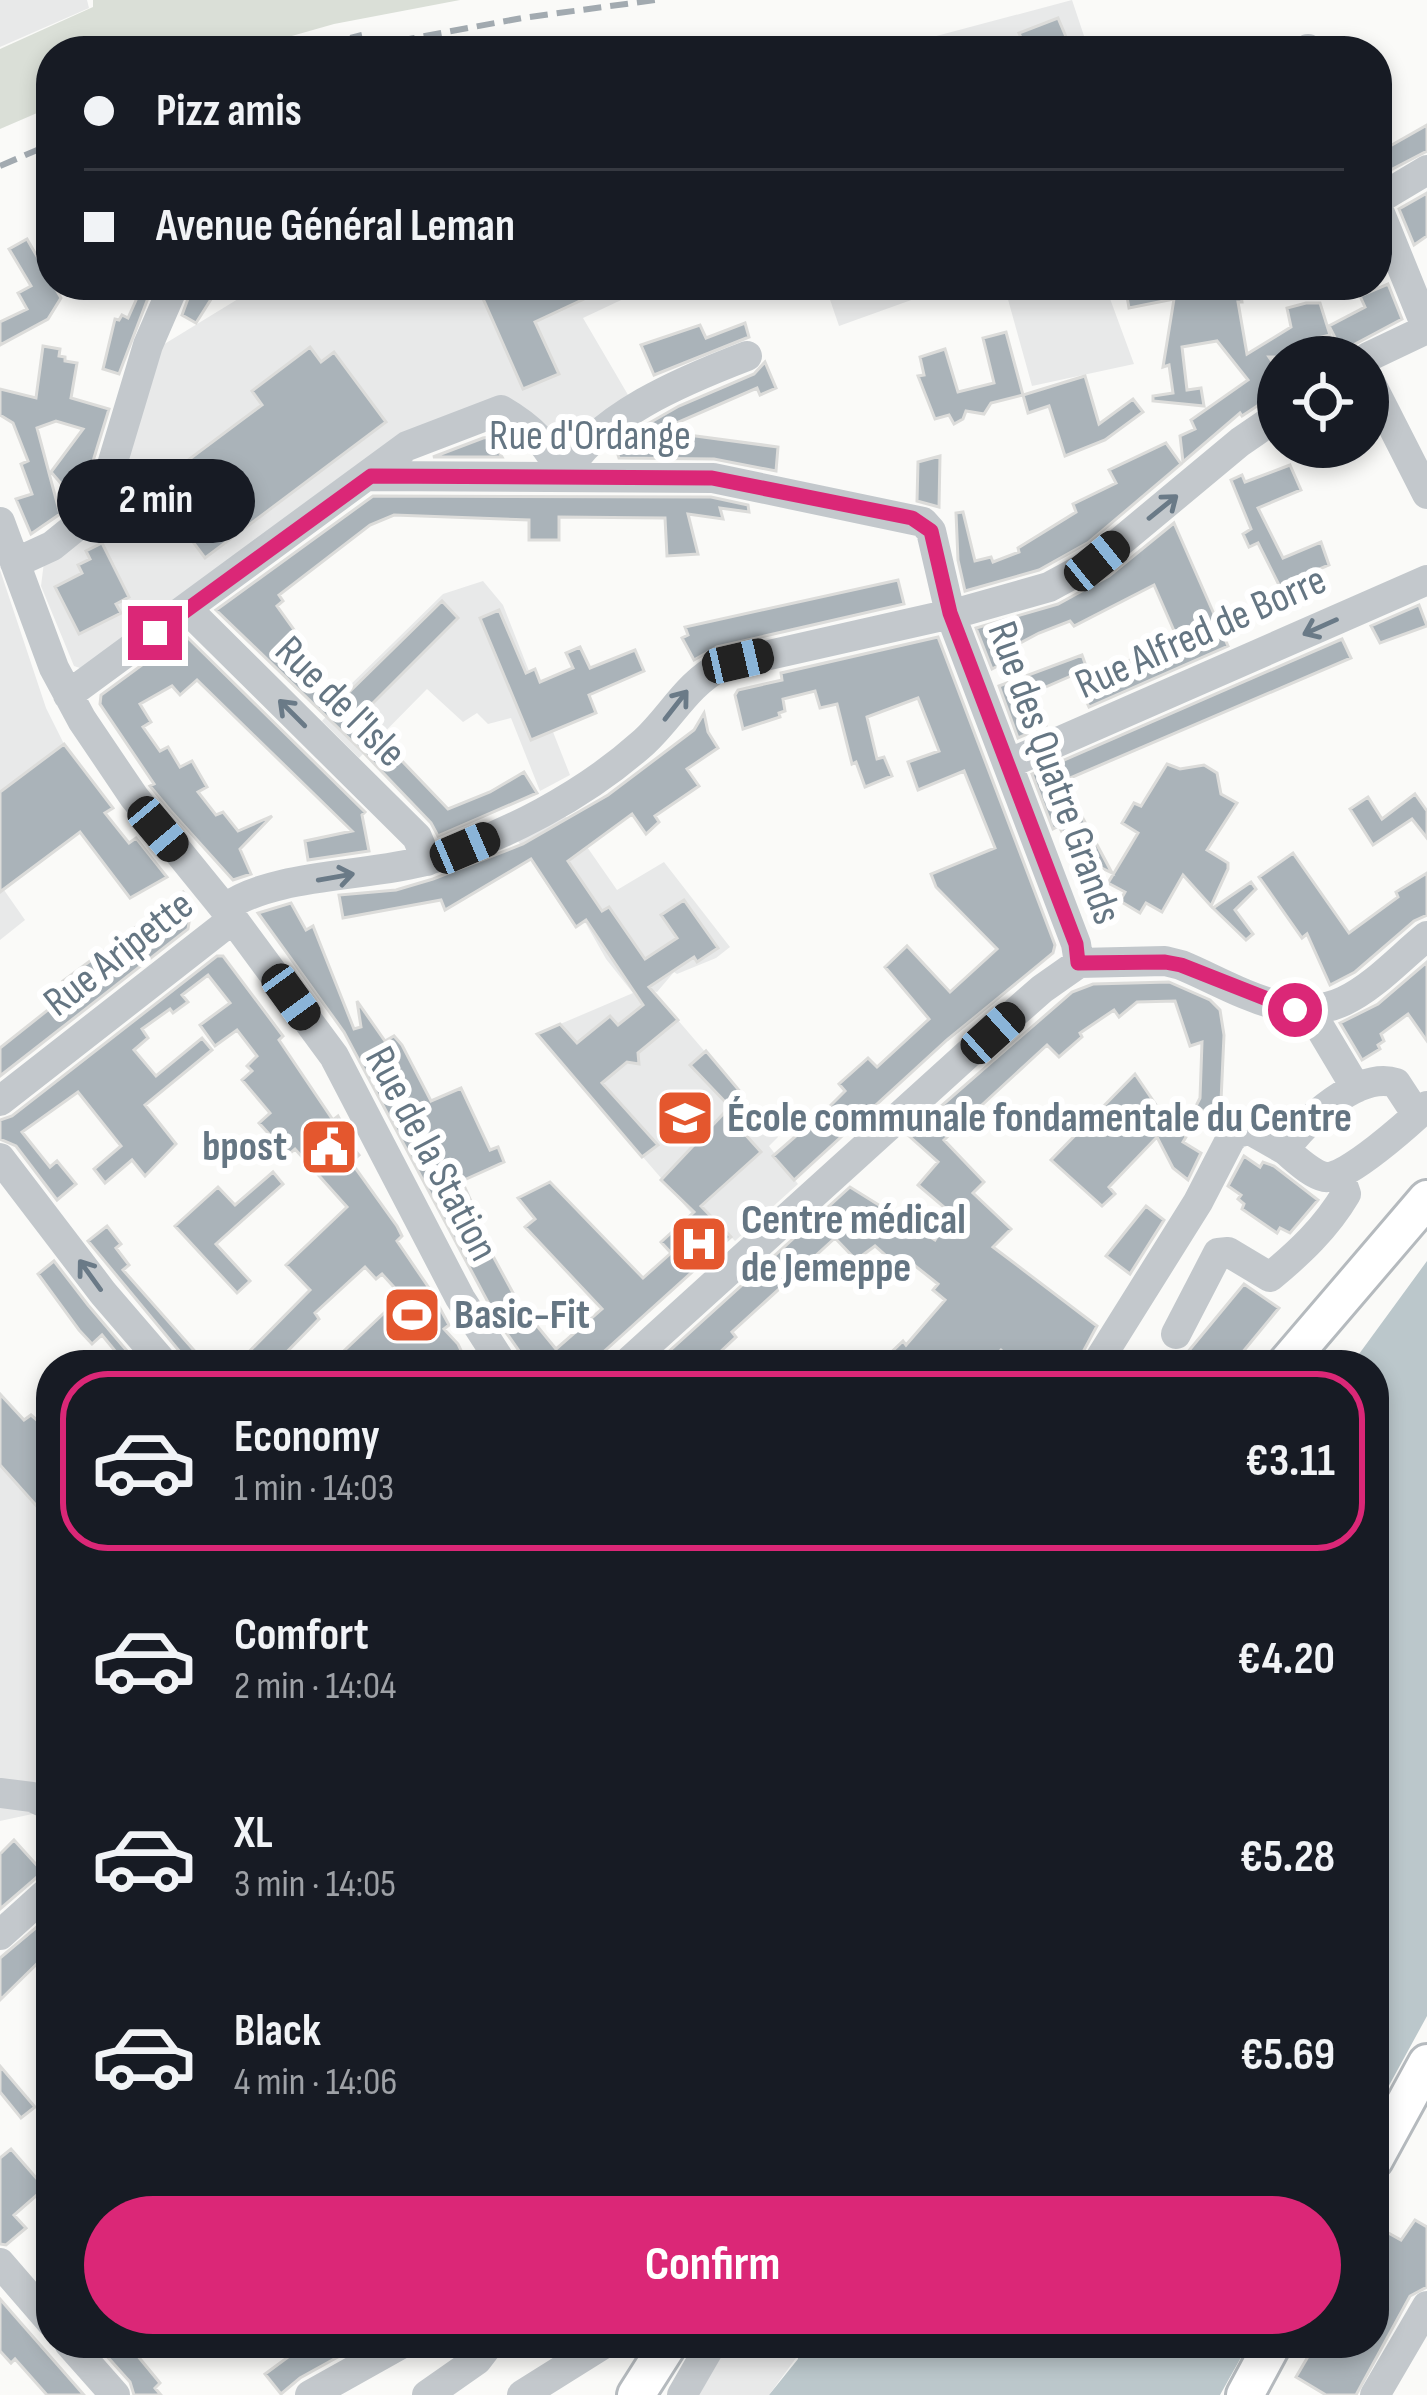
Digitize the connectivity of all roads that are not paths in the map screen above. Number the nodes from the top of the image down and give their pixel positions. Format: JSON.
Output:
{"nodes":[{"id":1,"x":1427,"y":170,"type":"edge"},
{"id":2,"x":1392,"y":193,"type":"edge"},
{"id":3,"x":1392,"y":241,"type":"edge"},
{"id":4,"x":168,"y":300,"type":"edge"},
{"id":5,"x":1427,"y":329,"type":"edge"},
{"id":6,"x":1389,"y":347,"type":"edge"},
{"id":7,"x":747,"y":356,"type":"dead end"},
{"id":8,"x":1389,"y":419,"type":"edge"},
{"id":9,"x":1257,"y":430,"type":"edge"},
{"id":10,"x":371,"y":476,"type":"junction"},
{"id":11,"x":564,"y":477,"type":"junction"},
{"id":12,"x":1427,"y":494,"type":"edge"},
{"id":13,"x":0,"y":522,"type":"edge"},
{"id":14,"x":15,"y":563,"type":"junction"},
{"id":15,"x":1427,"y":580,"type":"edge"},
{"id":16,"x":187,"y":608,"type":"junction"},
{"id":17,"x":950,"y":613,"type":"junction"},
{"id":18,"x":68,"y":695,"type":"junction"},
{"id":19,"x":1010,"y":763,"type":"junction"},
{"id":20,"x":427,"y":860,"type":"junction"},
{"id":21,"x":229,"y":914,"type":"junction"},
{"id":22,"x":1427,"y":936,"type":"edge"},
{"id":23,"x":1078,"y":963,"type":"junction"},
{"id":24,"x":1310,"y":1011,"type":"junction"},
{"id":25,"x":1356,"y":1088,"type":"junction"},
{"id":26,"x":0,"y":1101,"type":"edge"},
{"id":27,"x":1422,"y":1110,"type":"edge"},
{"id":28,"x":1285,"y":1150,"type":"junction"},
{"id":29,"x":0,"y":1158,"type":"edge"},
{"id":30,"x":1339,"y":1174,"type":"junction"},
{"id":31,"x":1427,"y":1199,"type":"edge"},
{"id":32,"x":1176,"y":1334,"type":"dead end"},
{"id":33,"x":152,"y":1350,"type":"edge"},
{"id":34,"x":493,"y":1350,"type":"edge"},
{"id":35,"x":642,"y":1350,"type":"edge"},
{"id":36,"x":1105,"y":1350,"type":"edge"},
{"id":37,"x":1298,"y":1350,"type":"edge"},
{"id":38,"x":0,"y":1792,"type":"edge"},
{"id":39,"x":36,"y":1799,"type":"edge"},
{"id":40,"x":36,"y":1903,"type":"edge"},
{"id":41,"x":0,"y":1935,"type":"edge"},
{"id":42,"x":1427,"y":2063,"type":"edge"},
{"id":43,"x":1389,"y":2133,"type":"edge"},
{"id":44,"x":0,"y":2263,"type":"edge"},
{"id":45,"x":36,"y":2305,"type":"edge"},
{"id":46,"x":1427,"y":2306,"type":"edge"},
{"id":47,"x":82,"y":2358,"type":"edge"},
{"id":48,"x":376,"y":2358,"type":"edge"},
{"id":49,"x":479,"y":2358,"type":"edge"},
{"id":50,"x":581,"y":2358,"type":"edge"},
{"id":51,"x":657,"y":2358,"type":"edge"},
{"id":52,"x":703,"y":2358,"type":"edge"},
{"id":53,"x":1266,"y":2358,"type":"edge"},
{"id":54,"x":115,"y":2395,"type":"edge"},
{"id":55,"x":310,"y":2395,"type":"edge"},
{"id":56,"x":427,"y":2395,"type":"edge"},
{"id":57,"x":522,"y":2395,"type":"edge"},
{"id":58,"x":636,"y":2395,"type":"edge"},
{"id":59,"x":682,"y":2395,"type":"edge"},
{"id":60,"x":1245,"y":2395,"type":"edge"},
{"id":61,"x":1375,"y":2395,"type":"edge"}],
"edges":[{"from":1,"to":2,"type":"street"},
{"from":3,"to":5,"type":"street"},
{"from":4,"to":14,"type":"street"},
{"from":5,"to":6,"type":"street"},
{"from":7,"to":11,"type":"street"},
{"from":8,"to":12,"type":"street"},
{"from":17,"to":9,"type":"street","name":"Rue Aripette","one_way":true},
{"from":10,"to":11,"type":"street","name":"Rue d'Ordange"},
{"from":10,"to":11,"type":"street"},
{"from":10,"to":16,"type":"street"},
{"from":11,"to":17,"type":"street","name":"Rue d'Ordange"},
{"from":13,"to":14,"type":"street","name":"Rue de la Station"},
{"from":14,"to":18,"type":"street","name":"Rue de la Station"},
{"from":15,"to":19,"type":"street","name":"Rue Alfred de Borre","one_way":true},
{"from":16,"to":18,"type":"street"},
{"from":20,"to":16,"type":"street","name":"Rue de l'Isle","one_way":true},
{"from":17,"to":19,"type":"street","name":"Rue des Quatre Grands"},
{"from":20,"to":17,"type":"street","name":"Rue Aripette","one_way":true},
{"from":18,"to":21,"type":"street","name":"Rue de la Station"},
{"from":19,"to":23,"type":"street","name":"Rue des Quatre Grands"},
{"from":21,"to":20,"type":"street","name":"Rue Aripette","one_way":true},
{"from":21,"to":26,"type":"street","name":"Rue Aripette"},
{"from":21,"to":34,"type":"street","name":"Rue de la Station"},
{"from":22,"to":24,"type":"street"},
{"from":23,"to":24,"type":"street"},
{"from":23,"to":35,"type":"street"},
{"from":24,"to":25,"type":"street"},
{"from":25,"to":27,"type":"street"},
{"from":25,"to":28,"type":"street"},
{"from":27,"to":30,"type":"street"},
{"from":28,"to":30,"type":"street"},
{"from":28,"to":36,"type":"street"},
{"from":33,"to":29,"type":"street","one_way":true},
{"from":30,"to":32,"type":"street"},
{"from":31,"to":37,"type":"main road"},
{"from":38,"to":39,"type":"street"},
{"from":40,"to":41,"type":"street"},
{"from":42,"to":43,"type":"main road"},
{"from":44,"to":45,"type":"street"},
{"from":46,"to":61,"type":"street"},
{"from":47,"to":54,"type":"street"},
{"from":48,"to":55,"type":"street"},
{"from":49,"to":56,"type":"street"},
{"from":50,"to":57,"type":"street"},
{"from":51,"to":58,"type":"main road"},
{"from":52,"to":59,"type":"street"},
{"from":53,"to":60,"type":"main road"}]}
